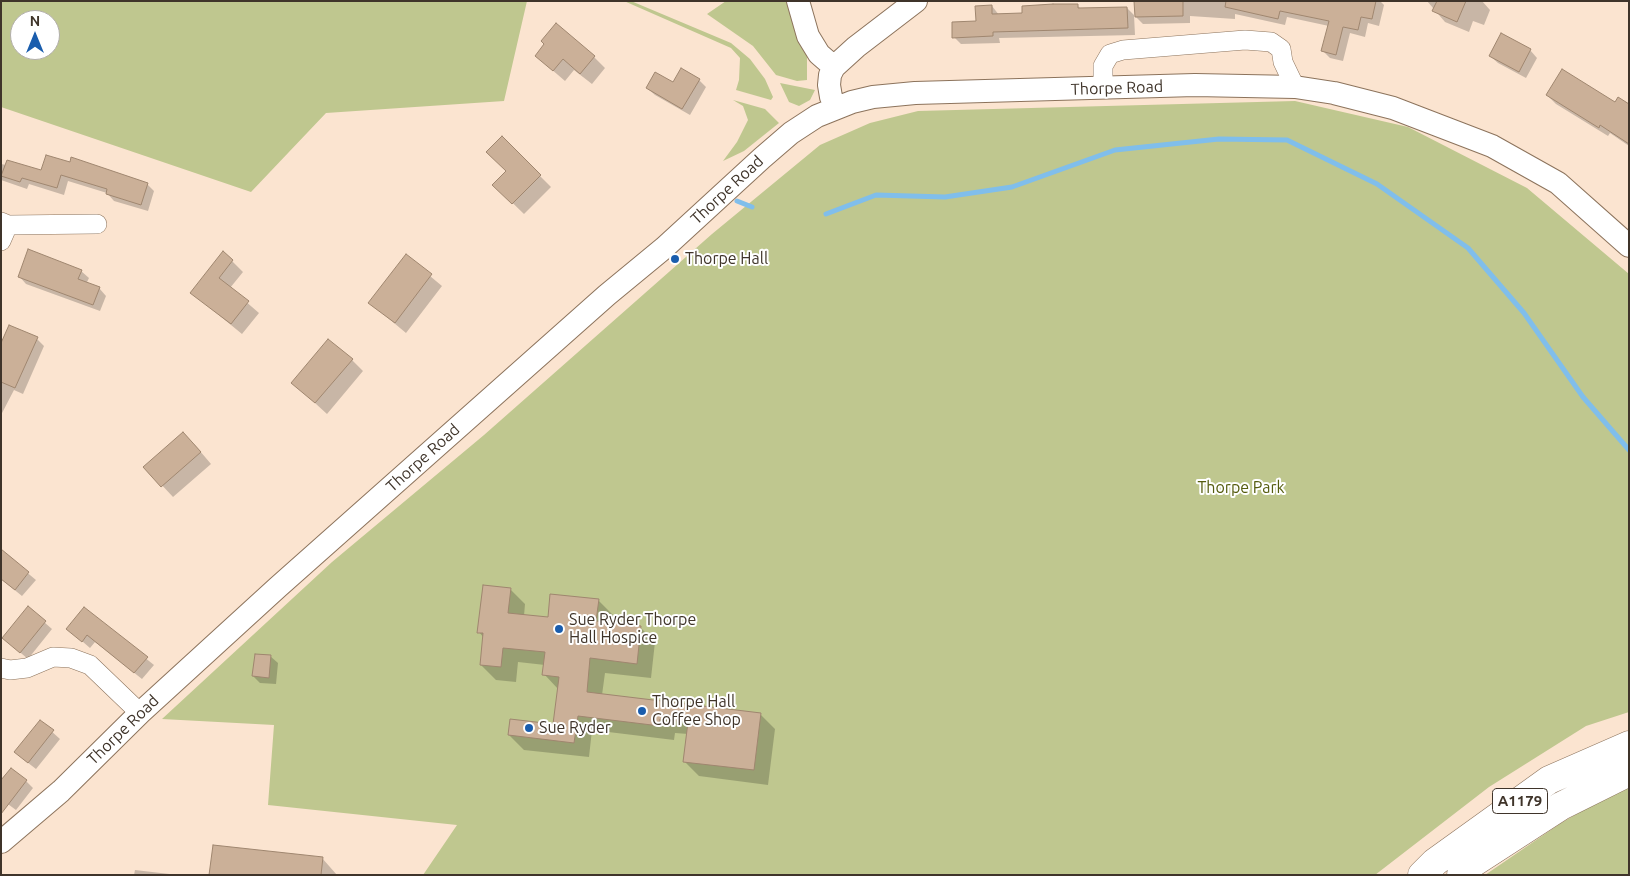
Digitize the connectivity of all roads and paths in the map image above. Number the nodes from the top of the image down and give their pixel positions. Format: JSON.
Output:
{"nodes":[{"id":1,"x":798,"y":1,"type":"edge"},
{"id":2,"x":916,"y":1,"type":"edge"},
{"id":3,"x":834,"y":67,"type":"junction"},
{"id":4,"x":1295,"y":87,"type":"junction"},
{"id":5,"x":1103,"y":88,"type":"junction"},
{"id":6,"x":837,"y":108,"type":"junction"},
{"id":7,"x":96,"y":224,"type":"dead end"},
{"id":8,"x":4,"y":229,"type":"edge"},
{"id":9,"x":1629,"y":246,"type":"edge"},
{"id":10,"x":1,"y":668,"type":"edge"},
{"id":11,"x":140,"y":713,"type":"junction"},
{"id":12,"x":1629,"y":745,"type":"edge"},
{"id":13,"x":1629,"y":772,"type":"edge"},
{"id":14,"x":1,"y":842,"type":"edge"},
{"id":15,"x":1422,"y":875,"type":"edge"},
{"id":16,"x":1461,"y":875,"type":"edge"}],
"edges":[{"from":1,"to":3,"type":"street"},
{"from":2,"to":3,"type":"street"},
{"from":3,"to":6,"type":"street"},
{"from":4,"to":5,"type":"street","name":"Thorpe Road"},
{"from":4,"to":5,"type":"street"},
{"from":4,"to":9,"type":"street","name":"Thorpe Road"},
{"from":5,"to":6,"type":"street","name":"Thorpe Road"},
{"from":6,"to":11,"type":"street","name":"Thorpe Road"},
{"from":7,"to":8,"type":"street"},
{"from":10,"to":11,"type":"street"},
{"from":11,"to":14,"type":"street","name":"Thorpe Road"},
{"from":12,"to":15,"type":"main road","number":"A1179"},
{"from":13,"to":16,"type":"main road","number":"A1179"}]}
